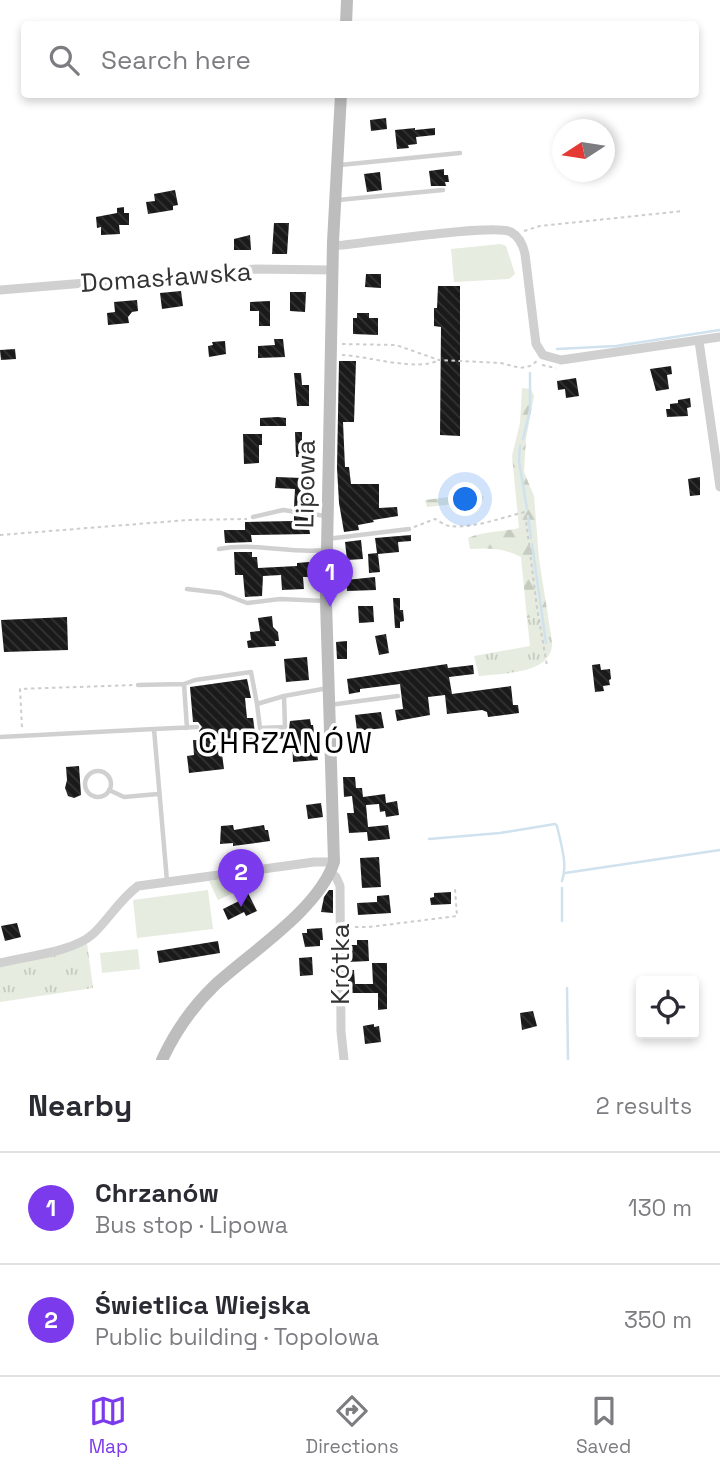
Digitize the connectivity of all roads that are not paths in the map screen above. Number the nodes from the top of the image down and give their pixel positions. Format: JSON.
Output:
{"nodes":[{"id":1,"x":347,"y":0,"type":"edge"},
{"id":2,"x":346,"y":21,"type":"edge"},
{"id":3,"x":341,"y":98,"type":"edge"},
{"id":4,"x":460,"y":153,"type":"dead end"},
{"id":5,"x":336,"y":165,"type":"junction"},
{"id":6,"x":443,"y":190,"type":"dead end"},
{"id":7,"x":334,"y":200,"type":"junction"},
{"id":8,"x":332,"y":246,"type":"junction"},
{"id":9,"x":332,"y":270,"type":"junction"},
{"id":10,"x":0,"y":290,"type":"edge"},
{"id":11,"x":720,"y":337,"type":"edge"},
{"id":12,"x":699,"y":341,"type":"junction"},
{"id":13,"x":718,"y":460,"type":"edge"},
{"id":14,"x":720,"y":487,"type":"edge"},
{"id":15,"x":327,"y":516,"type":"junction"},
{"id":16,"x":253,"y":517,"type":"road end"},
{"id":17,"x":410,"y":529,"type":"road end"},
{"id":18,"x":326,"y":544,"type":"junction"},
{"id":19,"x":219,"y":549,"type":"dead end"},
{"id":20,"x":187,"y":589,"type":"dead end"},
{"id":21,"x":326,"y":601,"type":"junction"},
{"id":22,"x":184,"y":684,"type":"junction"},
{"id":23,"x":138,"y":685,"type":"road end"},
{"id":24,"x":328,"y":688,"type":"junction"},
{"id":25,"x":285,"y":696,"type":"junction"},
{"id":26,"x":398,"y":696,"type":"dead end"},
{"id":27,"x":257,"y":704,"type":"junction"},
{"id":28,"x":328,"y":705,"type":"junction"},
{"id":29,"x":197,"y":727,"type":"dead end"},
{"id":30,"x":187,"y":728,"type":"junction"},
{"id":31,"x":154,"y":729,"type":"junction"},
{"id":32,"x":0,"y":737,"type":"edge"},
{"id":33,"x":109,"y":790,"type":"junction"},
{"id":34,"x":158,"y":794,"type":"junction"},
{"id":35,"x":332,"y":867,"type":"junction"},
{"id":36,"x":167,"y":881,"type":"junction"},
{"id":37,"x":0,"y":962,"type":"edge"},
{"id":38,"x":162,"y":1060,"type":"edge"},
{"id":39,"x":344,"y":1060,"type":"edge"}],
"edges":[{"from":1,"to":2,"type":"street"},
{"from":3,"to":5,"type":"street","name":"Lipowa"},
{"from":4,"to":5,"type":"lane"},
{"from":5,"to":7,"type":"street","name":"Lipowa"},
{"from":6,"to":7,"type":"lane"},
{"from":7,"to":8,"type":"street","name":"Lipowa"},
{"from":8,"to":9,"type":"street","name":"Lipowa"},
{"from":8,"to":12,"type":"street"},
{"from":9,"to":10,"type":"street","name":"Domasławska"},
{"from":9,"to":15,"type":"street","name":"Lipowa"},
{"from":11,"to":12,"type":"street"},
{"from":12,"to":13,"type":"street"},
{"from":13,"to":14,"type":"street"},
{"from":15,"to":16,"type":"lane"},
{"from":15,"to":18,"type":"street","name":"Lipowa"},
{"from":17,"to":18,"type":"lane"},
{"from":18,"to":19,"type":"lane"},
{"from":18,"to":21,"type":"street","name":"Lipowa"},
{"from":20,"to":21,"type":"lane"},
{"from":21,"to":24,"type":"street","name":"Lipowa"},
{"from":22,"to":23,"type":"lane"},
{"from":22,"to":27,"type":"lane"},
{"from":22,"to":30,"type":"lane"},
{"from":24,"to":25,"type":"lane"},
{"from":24,"to":28,"type":"street","name":"Lipowa"},
{"from":25,"to":27,"type":"lane"},
{"from":25,"to":27,"type":"lane"},
{"from":26,"to":28,"type":"lane"},
{"from":28,"to":35,"type":"street","name":"Lipowa"},
{"from":29,"to":30,"type":"lane"},
{"from":30,"to":31,"type":"lane"},
{"from":31,"to":32,"type":"lane"},
{"from":31,"to":34,"type":"lane"},
{"from":33,"to":33,"type":"lane"},
{"from":33,"to":34,"type":"lane"},
{"from":34,"to":36,"type":"lane"},
{"from":35,"to":36,"type":"street"},
{"from":35,"to":38,"type":"street"},
{"from":35,"to":39,"type":"street","name":"Krótka"},
{"from":36,"to":37,"type":"street"}]}
